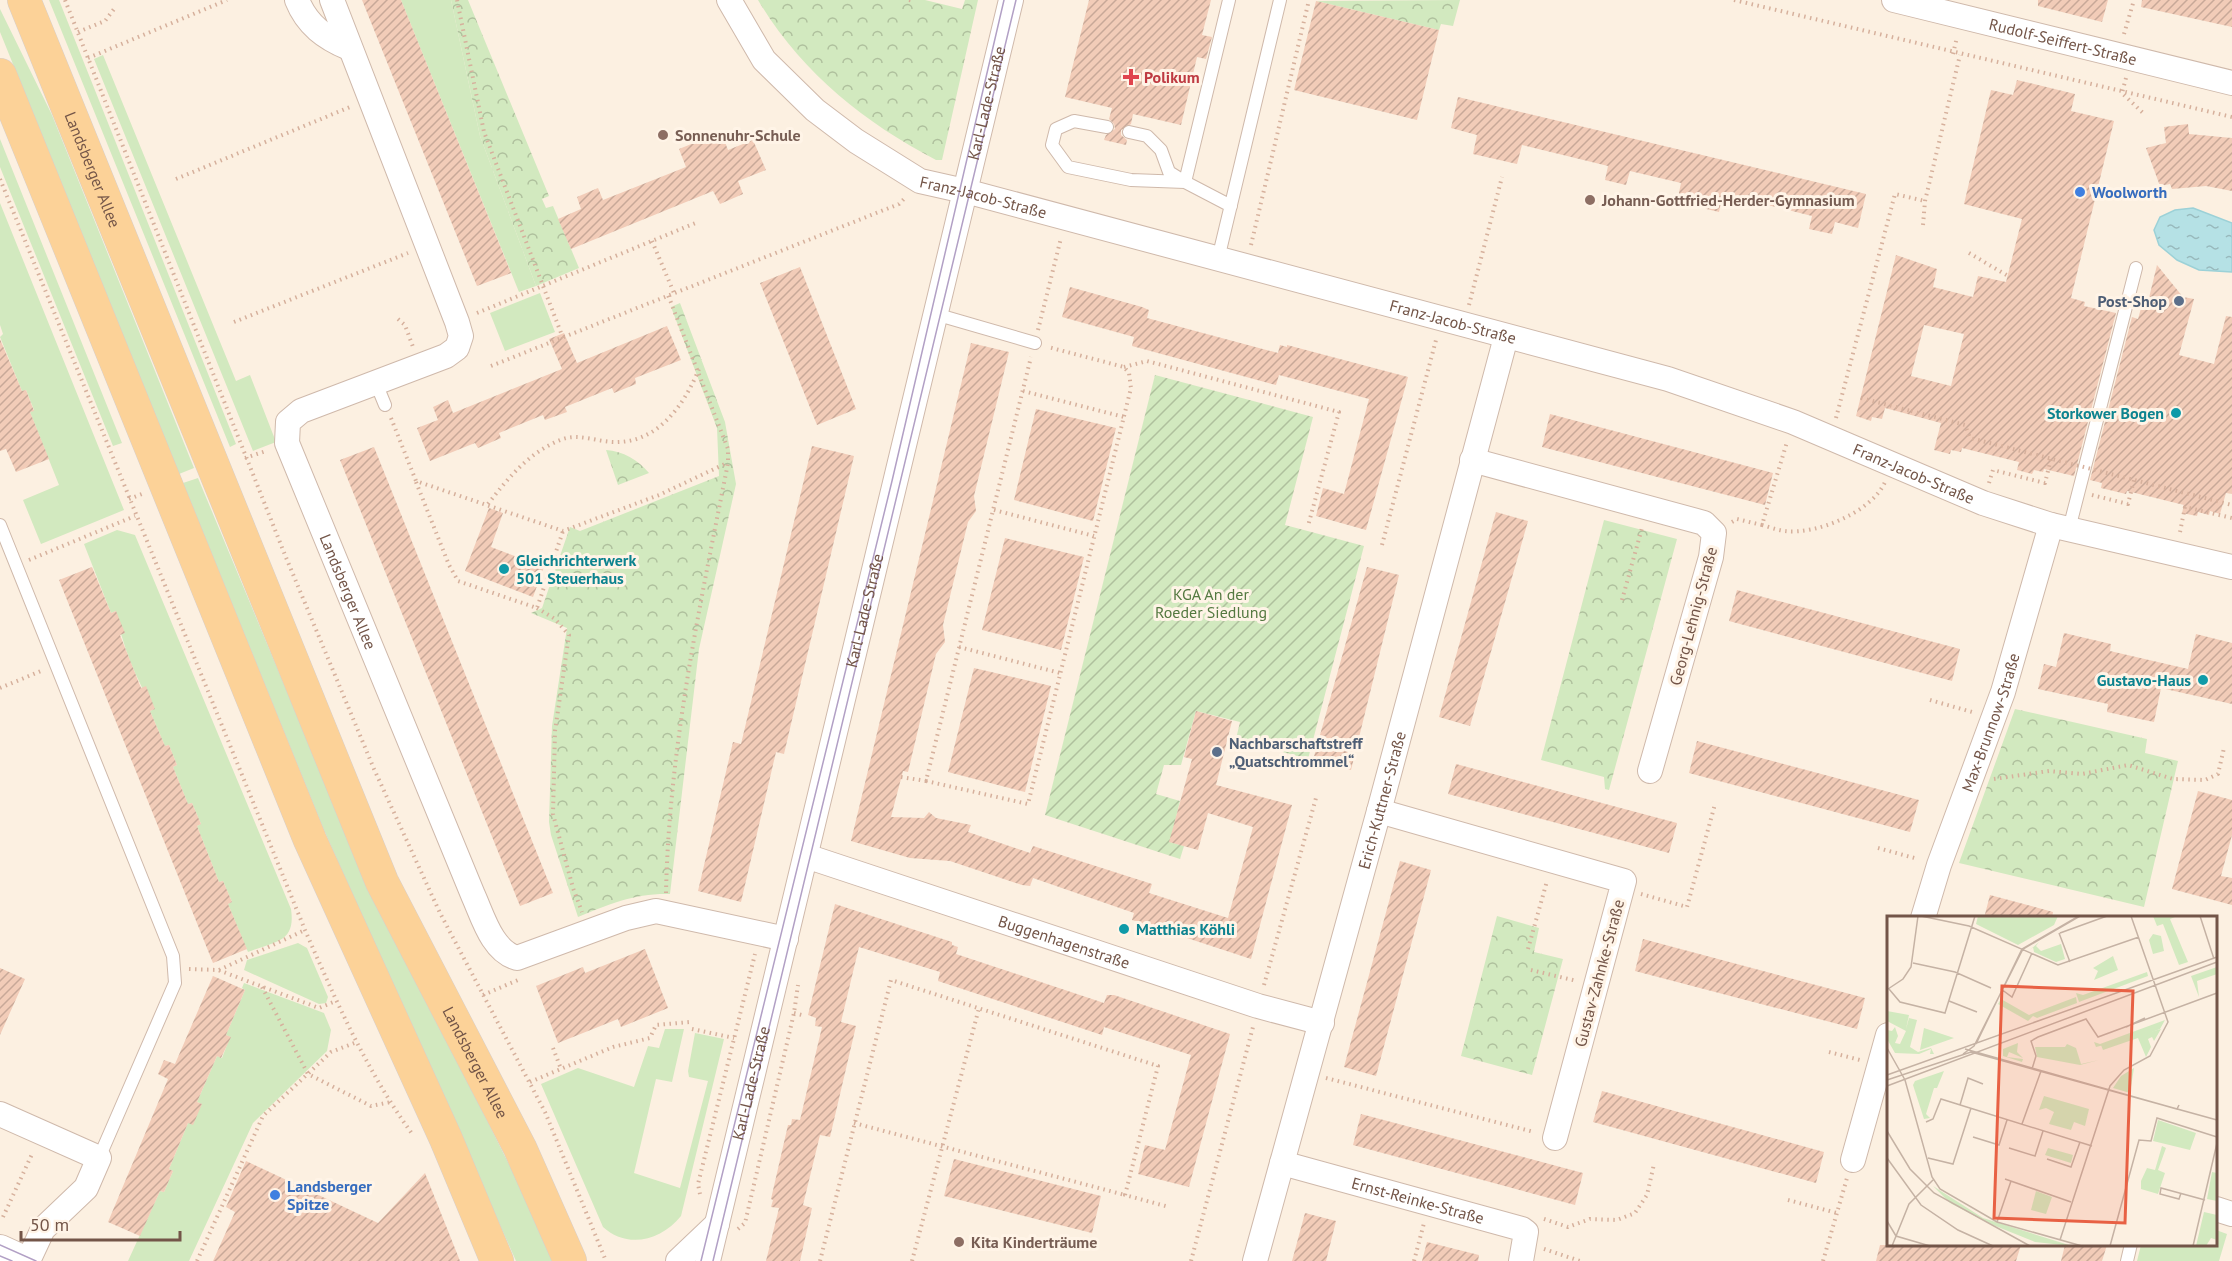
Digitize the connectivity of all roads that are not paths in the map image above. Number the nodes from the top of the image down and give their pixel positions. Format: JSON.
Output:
{"nodes":[{"id":1,"x":24,"y":0,"type":"edge"},
{"id":2,"x":297,"y":0,"type":"edge"},
{"id":3,"x":332,"y":0,"type":"edge"},
{"id":4,"x":729,"y":0,"type":"edge"},
{"id":5,"x":1011,"y":0,"type":"edge"},
{"id":6,"x":1229,"y":0,"type":"edge"},
{"id":7,"x":1280,"y":0,"type":"edge"},
{"id":8,"x":1894,"y":0,"type":"edge"},
{"id":9,"x":349,"y":48,"type":"junction"},
{"id":10,"x":0,"y":75,"type":"edge"},
{"id":11,"x":2232,"y":83,"type":"edge"},
{"id":12,"x":1107,"y":127,"type":"dead end"},
{"id":13,"x":1129,"y":132,"type":"dead end"},
{"id":14,"x":1185,"y":182,"type":"junction"},
{"id":15,"x":965,"y":191,"type":"junction"},
{"id":16,"x":1231,"y":206,"type":"junction"},
{"id":17,"x":1218,"y":259,"type":"junction"},
{"id":18,"x":2136,"y":268,"type":"dead end"},
{"id":19,"x":935,"y":314,"type":"junction"},
{"id":20,"x":1506,"y":337,"type":"junction"},
{"id":21,"x":1035,"y":343,"type":"road end"},
{"id":22,"x":376,"y":382,"type":"junction"},
{"id":23,"x":385,"y":405,"type":"road end"},
{"id":24,"x":1472,"y":460,"type":"junction"},
{"id":25,"x":0,"y":525,"type":"edge"},
{"id":26,"x":2060,"y":527,"type":"junction"},
{"id":27,"x":2232,"y":567,"type":"edge"},
{"id":28,"x":1650,"y":771,"type":"dead end"},
{"id":29,"x":1379,"y":811,"type":"junction"},
{"id":30,"x":806,"y":856,"type":"junction"},
{"id":31,"x":1924,"y":916,"type":"edge"},
{"id":32,"x":775,"y":937,"type":"junction"},
{"id":33,"x":1322,"y":1023,"type":"junction"},
{"id":34,"x":1887,"y":1039,"type":"edge"},
{"id":35,"x":1869,"y":1106,"type":"junction"},
{"id":36,"x":0,"y":1114,"type":"edge"},
{"id":37,"x":1887,"y":1120,"type":"edge"},
{"id":38,"x":1555,"y":1138,"type":"road end"},
{"id":39,"x":99,"y":1158,"type":"junction"},
{"id":40,"x":1853,"y":1160,"type":"road end"},
{"id":41,"x":1282,"y":1163,"type":"junction"},
{"id":42,"x":2217,"y":1209,"type":"edge"},
{"id":43,"x":2232,"y":1214,"type":"edge"},
{"id":44,"x":718,"y":1222,"type":"junction"},
{"id":45,"x":1523,"y":1244,"type":"edge"},
{"id":46,"x":2131,"y":1246,"type":"edge"},
{"id":47,"x":0,"y":1250,"type":"edge"},
{"id":48,"x":571,"y":1258,"type":"edge"},
{"id":49,"x":26,"y":1261,"type":"edge"},
{"id":50,"x":497,"y":1261,"type":"edge"},
{"id":51,"x":678,"y":1261,"type":"edge"},
{"id":52,"x":708,"y":1261,"type":"edge"},
{"id":53,"x":1255,"y":1261,"type":"edge"},
{"id":54,"x":2127,"y":1261,"type":"edge"}],
"edges":[{"from":1,"to":48,"type":"main road","name":"Landsberger Allee"},
{"from":2,"to":9,"type":"street"},
{"from":3,"to":9,"type":"street"},
{"from":4,"to":15,"type":"street","name":"Franz-Jacob-Straße"},
{"from":5,"to":15,"type":"street","name":"Karl-Lade-Straße"},
{"from":6,"to":14,"type":"lane"},
{"from":7,"to":16,"type":"lane"},
{"from":8,"to":11,"type":"street","name":"Rudolf-Seiffert-Straße"},
{"from":9,"to":22,"type":"street"},
{"from":10,"to":50,"type":"main road"},
{"from":12,"to":14,"type":"lane"},
{"from":13,"to":14,"type":"lane"},
{"from":14,"to":16,"type":"lane"},
{"from":15,"to":17,"type":"street","name":"Franz-Jacob-Straße"},
{"from":15,"to":19,"type":"street","name":"Karl-Lade-Straße"},
{"from":16,"to":17,"type":"lane"},
{"from":17,"to":20,"type":"street","name":"Franz-Jacob-Straße"},
{"from":18,"to":26,"type":"lane"},
{"from":19,"to":21,"type":"lane"},
{"from":19,"to":30,"type":"street","name":"Karl-Lade-Straße"},
{"from":20,"to":24,"type":"street","name":"Erich-Kuttner-Straße"},
{"from":20,"to":26,"type":"street","name":"Franz-Jacob-Straße"},
{"from":22,"to":23,"type":"lane"},
{"from":22,"to":32,"type":"street","name":"Landsberger Allee"},
{"from":24,"to":28,"type":"street","name":"Georg-Lehnig-Straße"},
{"from":24,"to":29,"type":"street","name":"Erich-Kuttner-Straße"},
{"from":25,"to":39,"type":"lane"},
{"from":26,"to":27,"type":"street","name":"Franz-Jacob-Straße"},
{"from":26,"to":31,"type":"street","name":"Max-Brunnow-Straße"},
{"from":29,"to":33,"type":"street","name":"Erich-Kuttner-Straße"},
{"from":29,"to":38,"type":"street","name":"Gustav-Zahnke-Straße"},
{"from":30,"to":32,"type":"street","name":"Karl-Lade-Straße"},
{"from":30,"to":33,"type":"street","name":"Buggenhagenstraße"},
{"from":32,"to":44,"type":"street","name":"Karl-Lade-Straße"},
{"from":33,"to":41,"type":"street","name":"Erich-Kuttner-Straße"},
{"from":34,"to":35,"type":"street"},
{"from":35,"to":37,"type":"street"},
{"from":35,"to":40,"type":"street"},
{"from":36,"to":39,"type":"street"},
{"from":39,"to":49,"type":"street"},
{"from":41,"to":45,"type":"street","name":"Ernst-Reinke-Straße"},
{"from":41,"to":53,"type":"street","name":"Erich-Kuttner-Straße"},
{"from":42,"to":43,"type":"street"},
{"from":44,"to":51,"type":"street"},
{"from":44,"to":52,"type":"street","name":"Karl-Lade-Straße"},
{"from":46,"to":54,"type":"lane"},
{"from":47,"to":49,"type":"street"}]}
